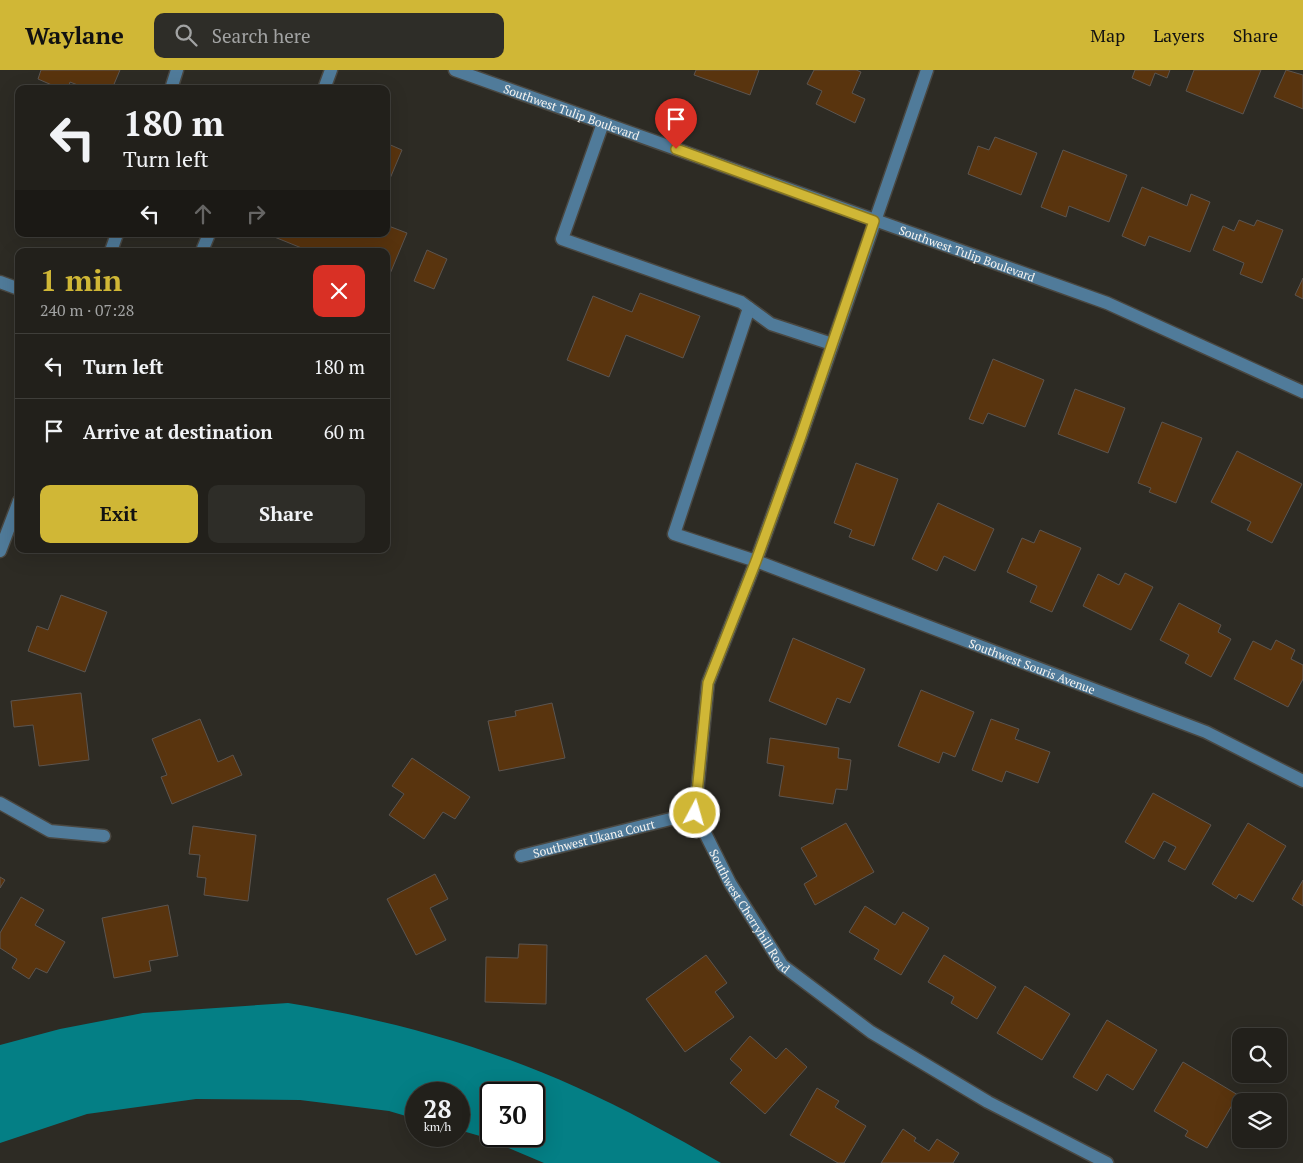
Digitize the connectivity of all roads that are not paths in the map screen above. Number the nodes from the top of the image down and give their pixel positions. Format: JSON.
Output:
{"nodes":[{"id":1,"x":177,"y":70,"type":"edge"},
{"id":2,"x":331,"y":70,"type":"edge"},
{"id":3,"x":455,"y":70,"type":"edge"},
{"id":4,"x":927,"y":70,"type":"edge"},
{"id":5,"x":171,"y":85,"type":"edge"},
{"id":6,"x":325,"y":85,"type":"edge"},
{"id":7,"x":603,"y":123,"type":"junction"},
{"id":8,"x":874,"y":221,"type":"junction"},
{"id":9,"x":0,"y":282,"type":"edge"},
{"id":10,"x":15,"y":288,"type":"edge"},
{"id":11,"x":749,"y":308,"type":"junction"},
{"id":12,"x":832,"y":344,"type":"junction"},
{"id":13,"x":1303,"y":392,"type":"edge"},
{"id":14,"x":15,"y":512,"type":"edge"},
{"id":15,"x":0,"y":551,"type":"edge"},
{"id":16,"x":756,"y":561,"type":"junction"},
{"id":17,"x":1303,"y":782,"type":"edge"},
{"id":18,"x":0,"y":803,"type":"edge"},
{"id":19,"x":695,"y":813,"type":"junction"},
{"id":20,"x":104,"y":836,"type":"dead end"},
{"id":21,"x":521,"y":856,"type":"dead end"},
{"id":22,"x":1108,"y":1163,"type":"edge"}],
"edges":[{"from":1,"to":5,"type":"street"},
{"from":2,"to":6,"type":"street"},
{"from":3,"to":7,"type":"street","name":"Southwest Tulip Boulevard"},
{"from":4,"to":8,"type":"street"},
{"from":7,"to":8,"type":"street","name":"Southwest Tulip Boulevard"},
{"from":7,"to":11,"type":"street"},
{"from":8,"to":12,"type":"street"},
{"from":8,"to":13,"type":"street","name":"Southwest Tulip Boulevard"},
{"from":9,"to":10,"type":"street"},
{"from":11,"to":12,"type":"street"},
{"from":11,"to":16,"type":"street","name":"Southwest Souris Avenue"},
{"from":12,"to":16,"type":"street"},
{"from":14,"to":15,"type":"street"},
{"from":16,"to":17,"type":"street","name":"Southwest Souris Avenue"},
{"from":16,"to":19,"type":"street"},
{"from":18,"to":20,"type":"street"},
{"from":19,"to":21,"type":"street","name":"Southwest Ukana Court"},
{"from":19,"to":22,"type":"street","name":"Southwest Cherryhill Road"}]}
